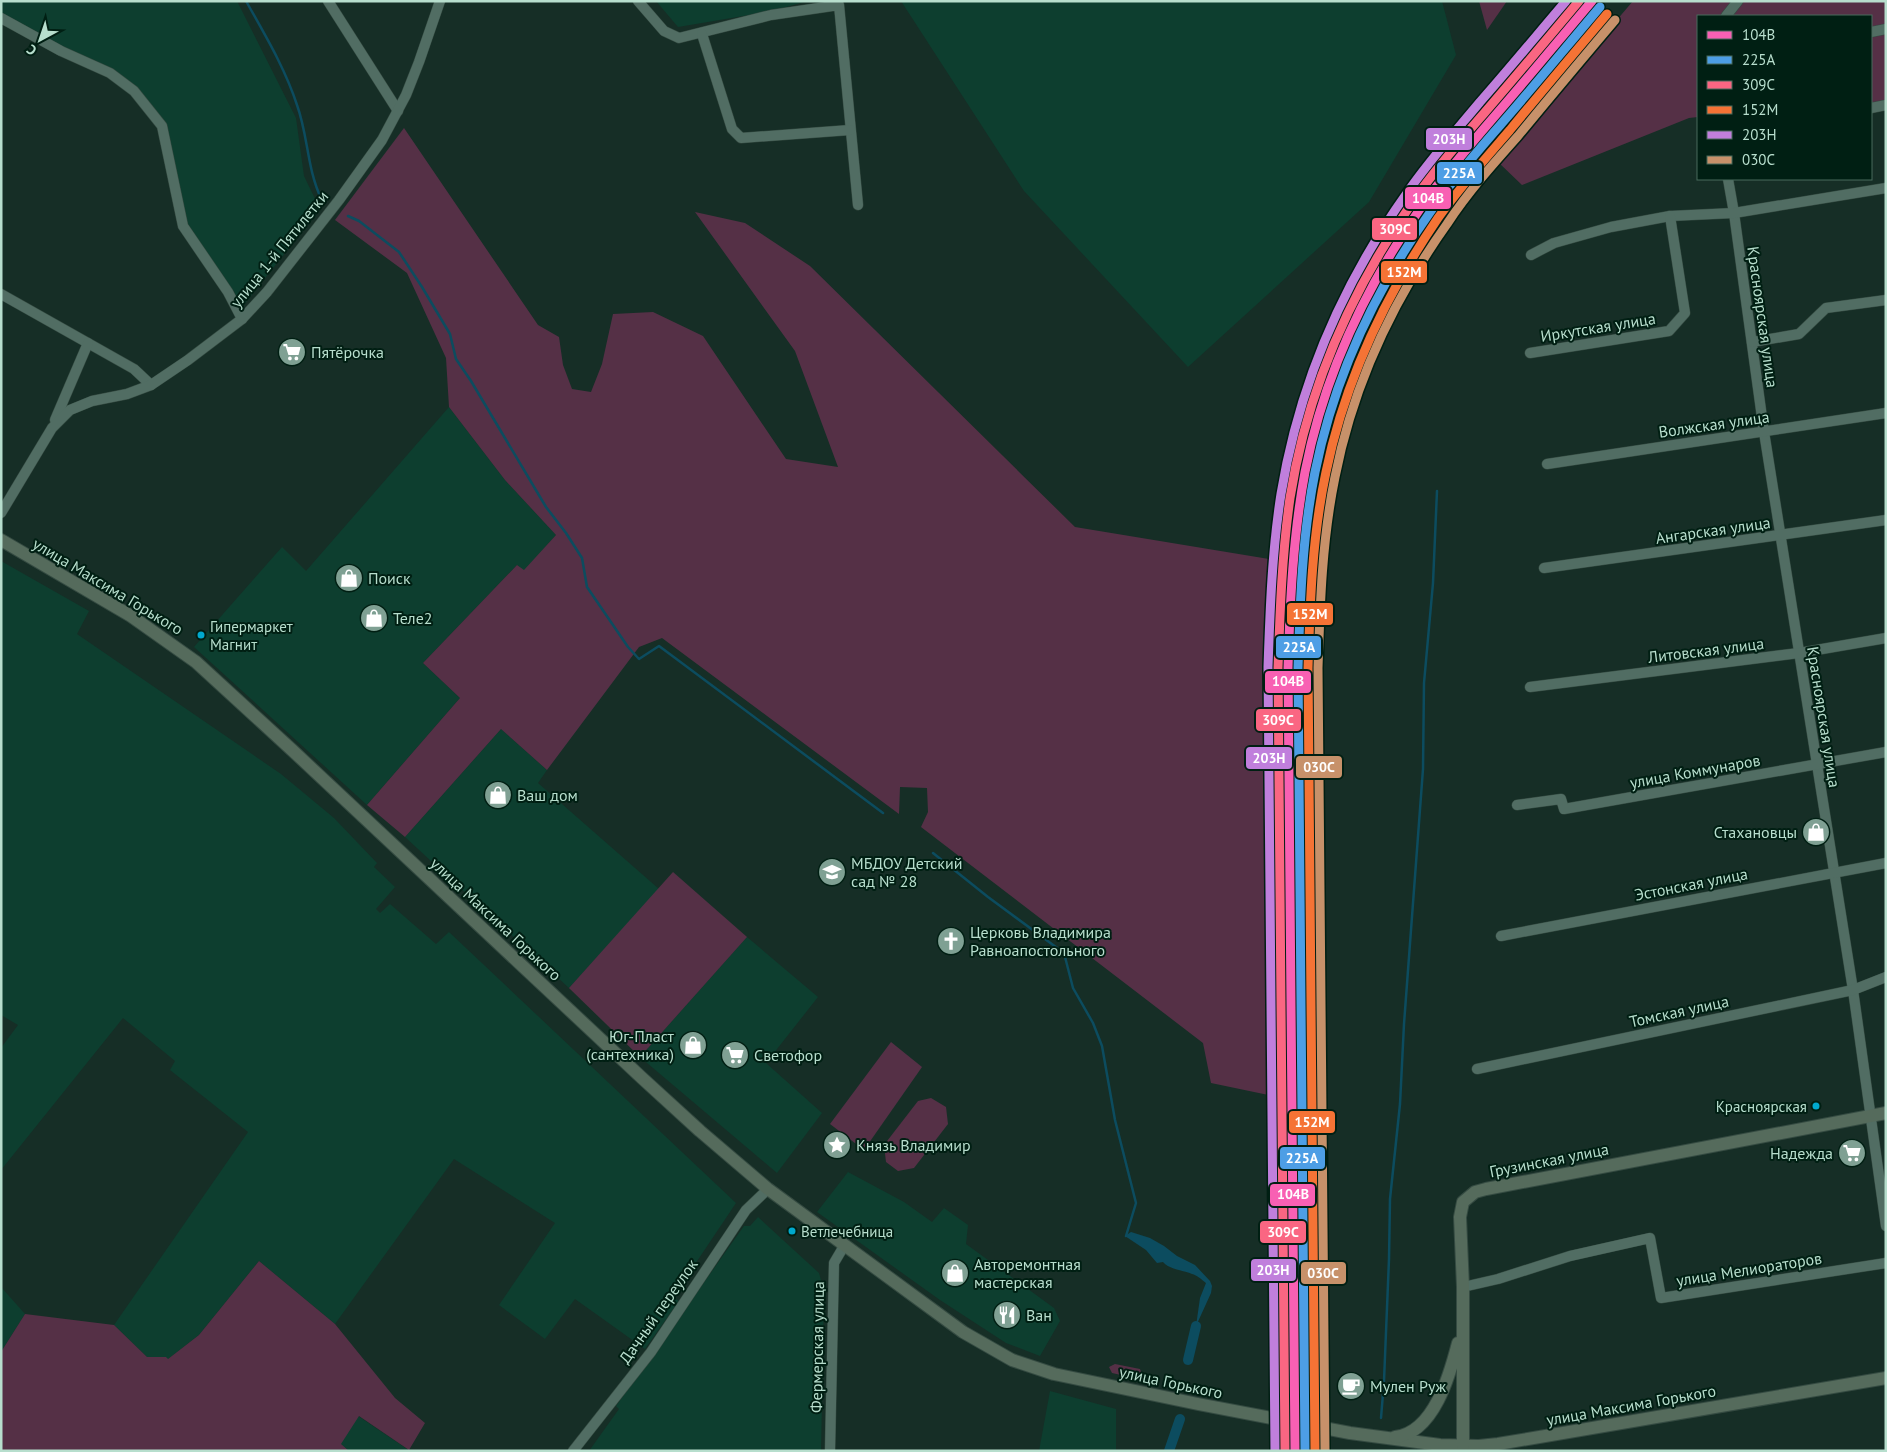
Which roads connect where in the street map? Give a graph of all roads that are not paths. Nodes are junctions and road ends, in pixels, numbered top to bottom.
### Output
1 (328, 1) edge
2 (440, 1) edge
3 (638, 1) edge
4 (1738, 1) edge
5 (1727, 15) edge
6 (1, 18) edge
7 (1886, 29) edge
8 (1872, 32) edge
9 (702, 34) junction
10 (1886, 105) edge
11 (1872, 108) edge
12 (398, 110) junction
13 (850, 130) junction
14 (1728, 180) edge
15 (1886, 188) edge
16 (858, 205) dead end
17 (1734, 213) junction
18 (1670, 216) junction
19 (1531, 255) dead end
20 (1, 294) edge
21 (1886, 300) edge
22 (242, 319) junction
23 (1752, 342) junction
24 (88, 343) junction
25 (1530, 353) dead end
26 (151, 385) junction
27 (1886, 413) edge
28 (52, 428) junction
29 (1764, 432) junction
30 (1547, 464) dead end
31 (1, 513) edge
32 (1886, 520) edge
33 (1780, 536) junction
34 (1, 540) edge
35 (1544, 568) dead end
36 (1886, 638) edge
37 (1799, 653) junction
38 (1530, 687) dead end
39 (1886, 752) edge
40 (1817, 766) junction
41 (1517, 805) dead end
42 (1886, 863) edge
43 (1834, 872) junction
44 (1501, 936) dead end
45 (1886, 977) edge
46 (1853, 990) junction
47 (1477, 1069) dead end
48 (1886, 1113) edge
49 (1870, 1116) junction
50 (768, 1189) junction
51 (1886, 1226) edge
52 (844, 1246) junction
53 (1886, 1263) edge
54 (1463, 1288) junction
55 (1463, 1318) junction
56 (963, 1332) joint
57 (1886, 1378) edge
58 (1381, 1438) junction
59 (1463, 1446) junction
60 (1499, 1447) edge
61 (573, 1451) edge
62 (830, 1451) edge

1 - 12 street
2 - 12 street, улица 1-й Пятилетки
3 - 9 street
4 - 5 street
6 - 22 street
7 - 8 street
9 - 13 street
9 - 13 street
10 - 11 street
12 - 22 street, улица 1-й Пятилетки
13 - 16 street
14 - 17 street, Красноярская улица
15 - 17 street
17 - 18 street
17 - 23 street, Красноярская улица
18 - 19 street
18 - 25 street, Иркутская улица
20 - 24 street
21 - 23 street
22 - 26 street, улица 1-й Пятилетки
23 - 29 street, Красноярская улица
24 - 26 street
24 - 28 street, улица 1-й Пятилетки
26 - 28 street, улица 1-й Пятилетки
27 - 29 street, Волжская улица
28 - 31 street, улица 1-й Пятилетки
29 - 30 street, Волжская улица
29 - 33 street, Красноярская улица
32 - 33 street, Ангарская улица
33 - 35 street, Ангарская улица
33 - 37 street, Красноярская улица
34 - 50 main road, улица Максима Горького
36 - 37 street, Литовская улица
37 - 38 street, Литовская улица
37 - 40 street, Красноярская улица
39 - 40 street, улица Коммунаров
40 - 41 street, улица Коммунаров
40 - 43 street, Красноярская улица
42 - 43 street, Эстонская улица
43 - 44 street, Эстонская улица
43 - 46 street, Красноярская улица
45 - 46 street, Томская улица
46 - 47 street, Томская улица
46 - 49 street, Красноярская улица
48 - 49 main road, Грузинская улица
49 - 51 street, Красноярская улица
49 - 54 main road, Грузинская улица
50 - 52 main road, улица Максима Горького
50 - 61 street, Дачный переулок
52 - 56 main road, улица Максима Горького
52 - 62 street, Фермерская улица
53 - 54 street, улица Мелиораторов
54 - 55 main road, Грузинская улица
55 - 58 main road
55 - 59 main road, Грузинская улица
56 - 58 main road, улица Горького
57 - 60 main road, улица Максима Горького
58 - 59 main road, улица Максима Горького
59 - 60 main road, улица Максима Горького

